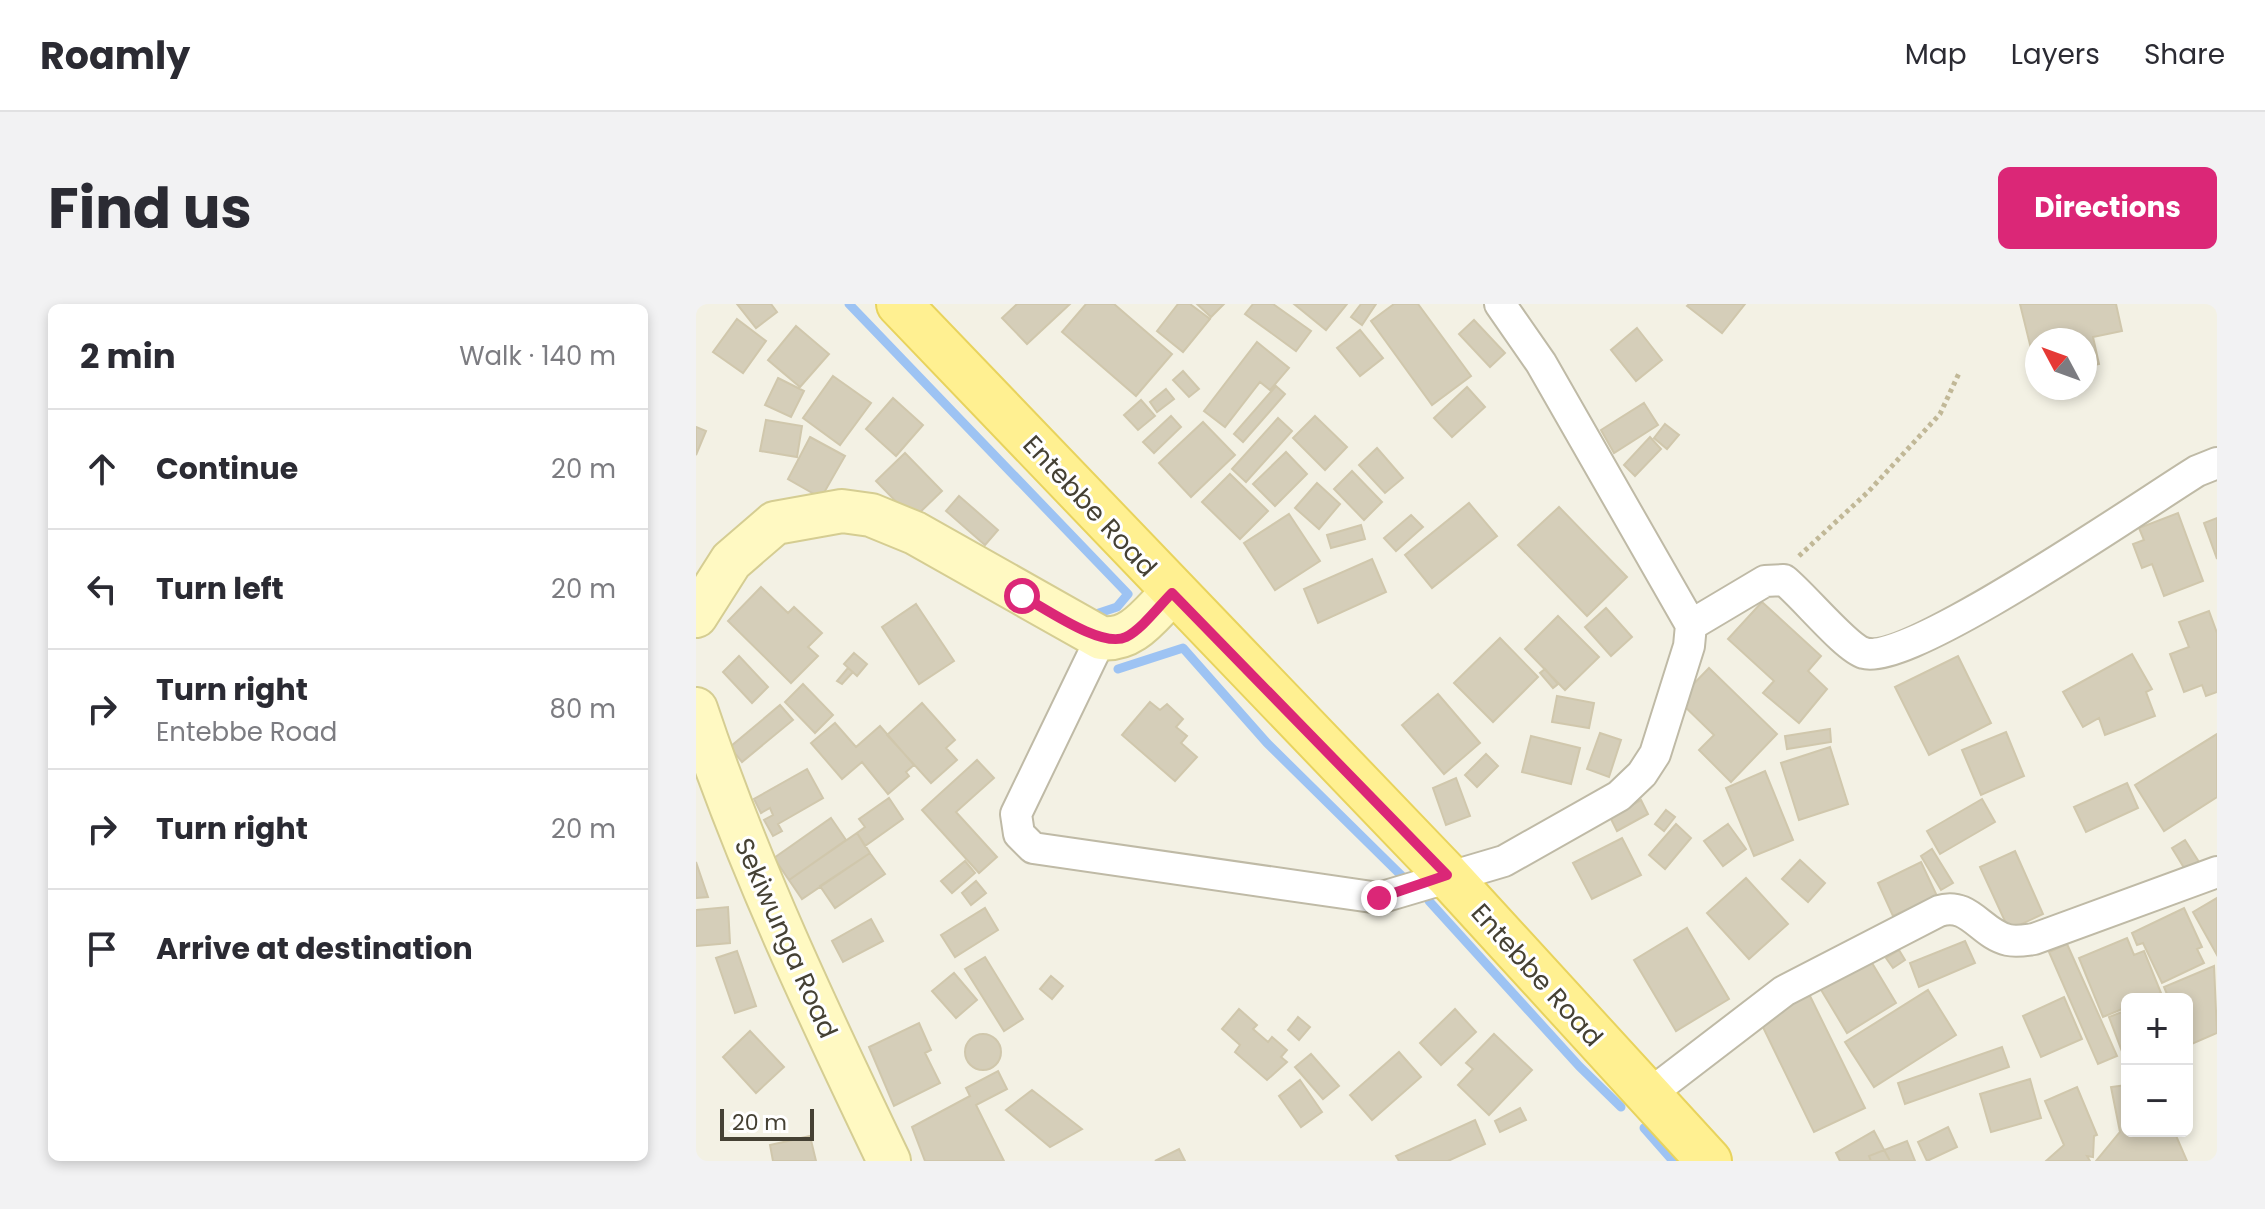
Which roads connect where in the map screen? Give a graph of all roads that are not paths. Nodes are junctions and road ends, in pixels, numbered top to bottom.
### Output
1 (899, 304) edge
2 (1500, 304) edge
3 (2217, 463) edge
4 (1172, 593) junction
5 (696, 616) edge
6 (1691, 625) junction
7 (1101, 638) junction
8 (696, 709) edge
9 (2217, 872) edge
10 (1447, 875) junction
11 (1647, 1096) junction
12 (889, 1161) edge
13 (1709, 1161) edge

1 - 4 main road, Entebbe Road
2 - 6 street
3 - 6 street
4 - 7 main road
4 - 10 main road, Entebbe Road
5 - 7 main road
6 - 10 street
7 - 10 street
8 - 12 main road, Sekiwunga Road
9 - 11 street
10 - 11 main road, Entebbe Road
11 - 13 main road, Entebbe Road

